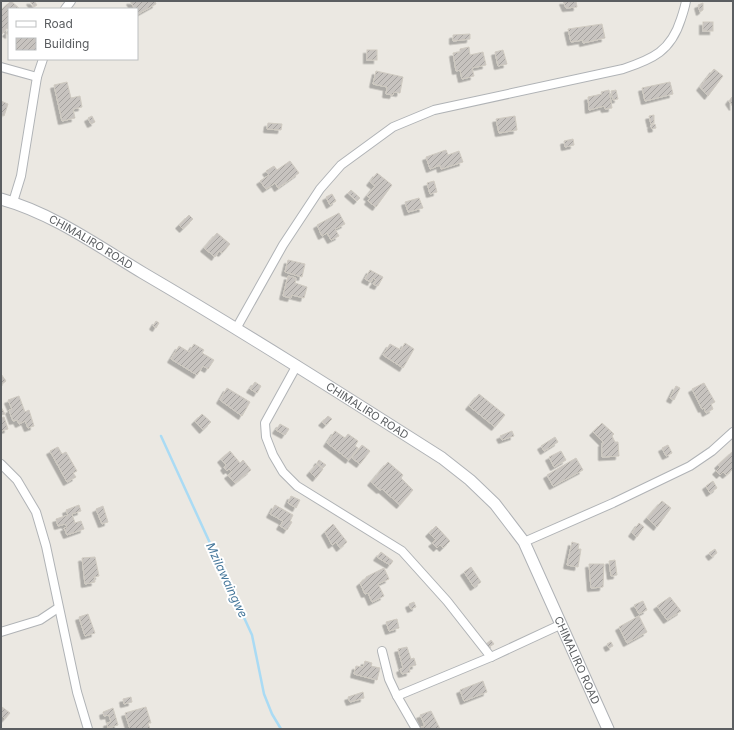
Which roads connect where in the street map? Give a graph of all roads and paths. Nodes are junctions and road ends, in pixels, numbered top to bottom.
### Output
1 (686, 1) edge
2 (43, 60) edge
3 (1, 67) edge
4 (37, 76) junction
5 (1, 199) edge
6 (13, 202) junction
7 (237, 328) junction
8 (297, 365) junction
9 (733, 432) edge
10 (1, 464) edge
11 (524, 542) junction
12 (58, 608) junction
13 (562, 624) junction
14 (1, 632) edge
15 (382, 651) dead end
16 (491, 657) junction
17 (397, 696) junction
18 (88, 729) edge
19 (416, 729) edge
20 (608, 729) edge

1 - 7 street
2 - 4 street
3 - 4 street
4 - 6 street
5 - 6 street, CHIMALIRO ROAD
6 - 7 street, CHIMALIRO ROAD
7 - 8 street, CHIMALIRO ROAD
8 - 11 street, CHIMALIRO ROAD
8 - 16 street
9 - 11 street
10 - 12 street
11 - 13 street, CHIMALIRO ROAD
12 - 14 street
12 - 18 street
13 - 16 street
13 - 20 street, CHIMALIRO ROAD
15 - 17 street
16 - 17 street
17 - 19 street

